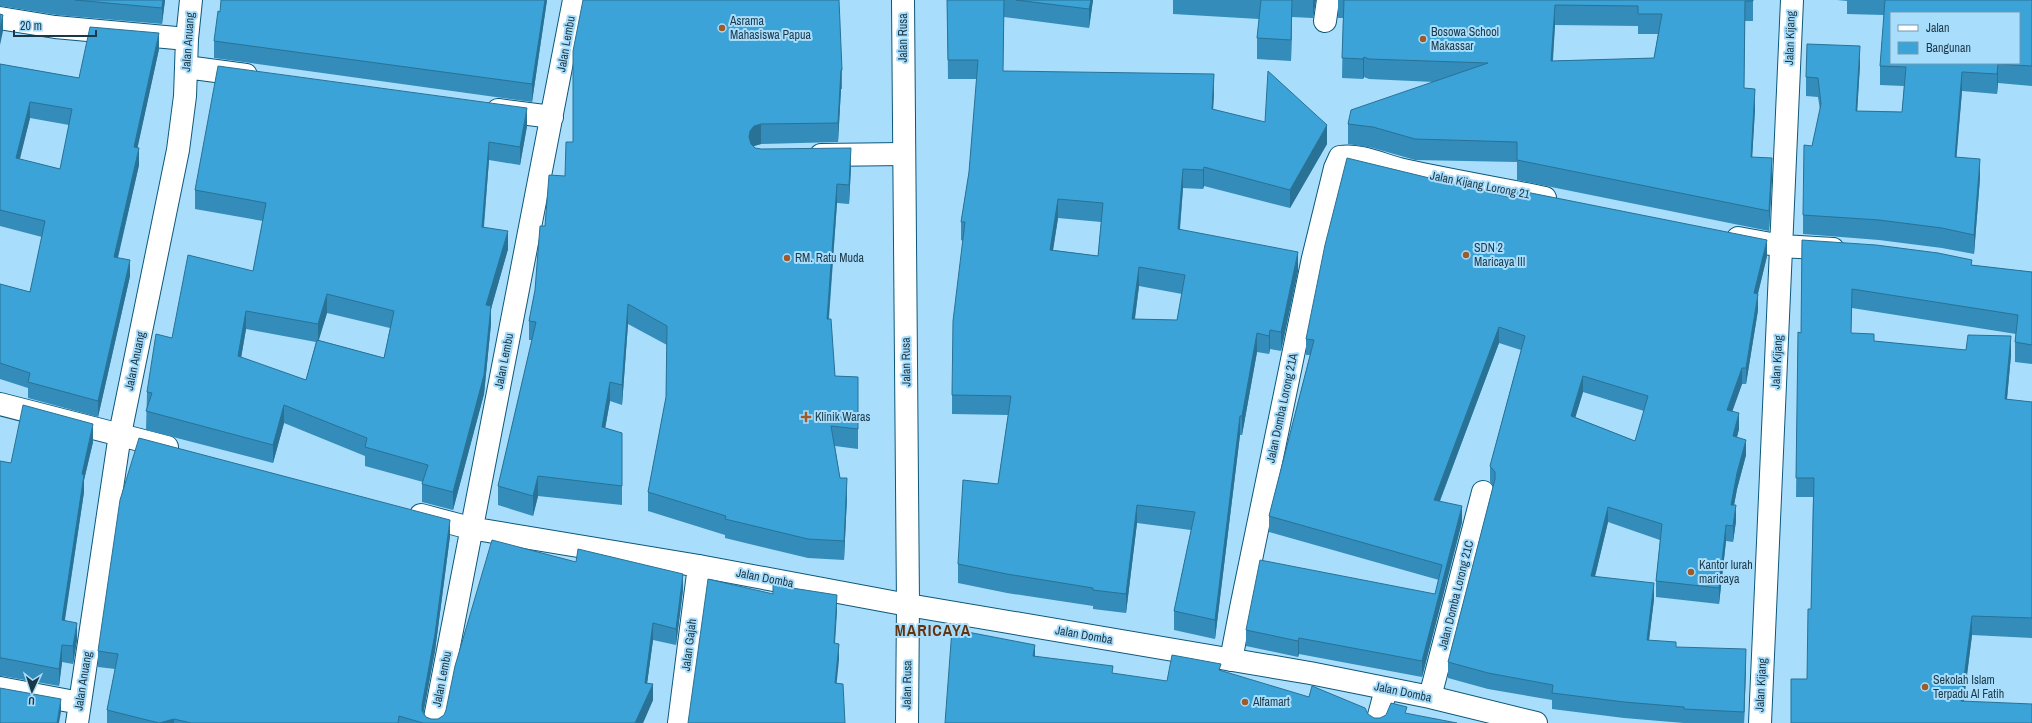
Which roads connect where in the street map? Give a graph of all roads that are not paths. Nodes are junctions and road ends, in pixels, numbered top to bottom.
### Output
1 (191, 0) edge
2 (574, 0) edge
3 (903, 0) edge
4 (1328, 0) edge
5 (1792, 0) edge
6 (0, 18) edge
7 (1325, 21) dead end
8 (187, 39) junction
9 (186, 67) junction
10 (264, 78) edge
11 (482, 108) edge
12 (552, 118) junction
13 (904, 154) junction
14 (801, 155) edge
15 (1340, 157) joint
16 (1563, 202) edge
17 (1716, 234) edge
18 (1772, 244) junction
19 (1853, 250) edge
20 (0, 404) edge
21 (120, 434) junction
22 (189, 452) edge
23 (1483, 492) dead end
24 (402, 510) edge
25 (470, 528) junction
26 (699, 566) junction
27 (908, 605) junction
28 (1232, 660) junction
29 (0, 688) edge
30 (1386, 689) junction
31 (1430, 697) junction
32 (78, 713) edge
33 (434, 723) edge
34 (679, 723) edge
35 (907, 723) edge
36 (1377, 723) edge
37 (1536, 723) edge
38 (1760, 723) edge

1 - 8 street, Jalan Anuang
2 - 12 street, Jalan Lembu
3 - 13 street, Jalan Rusa
4 - 7 street
5 - 18 street, Jalan Kijang
6 - 8 street
8 - 9 street, Jalan Anuang
9 - 10 street
9 - 21 street, Jalan Anuang
11 - 12 street
12 - 25 street, Jalan Lembu
13 - 14 street
13 - 27 street, Jalan Rusa
15 - 16 street, Jalan Kijang Lorong 21
15 - 28 street, Jalan Domba Lorong 21A
17 - 18 street
18 - 19 street
18 - 38 street, Jalan Kijang
20 - 21 street
21 - 22 street
21 - 32 street, Jalan Anuang
23 - 31 street, Jalan Domba Lorong 21C
24 - 25 street, Jalan Domba
25 - 26 street, Jalan Domba
25 - 33 street, Jalan Lembu
26 - 27 street, Jalan Domba
26 - 34 street, Jalan Gajah
27 - 28 street, Jalan Domba
27 - 35 street, Jalan Rusa
28 - 30 street, Jalan Domba
29 - 32 street
30 - 31 street, Jalan Domba
30 - 36 street
31 - 37 street, Jalan Domba

